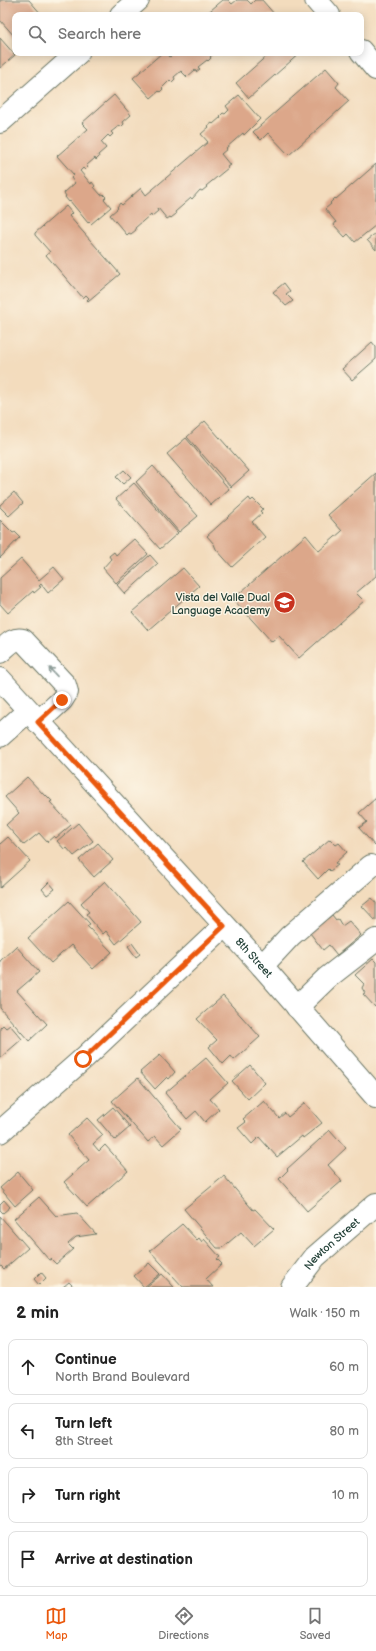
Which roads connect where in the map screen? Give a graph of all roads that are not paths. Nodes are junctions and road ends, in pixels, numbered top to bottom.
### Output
1 (138, 0) edge
2 (316, 0) edge
3 (124, 12) edge
4 (326, 12) edge
5 (364, 55) edge
6 (75, 56) edge
7 (376, 69) edge
8 (0, 122) edge
9 (0, 652) edge
10 (0, 679) edge
11 (33, 717) junction
12 (0, 736) edge
13 (371, 866) dead end
14 (224, 926) junction
15 (376, 940) edge
16 (262, 966) junction
17 (297, 1007) junction
18 (376, 1097) edge
19 (0, 1132) edge
20 (376, 1204) edge
21 (292, 1287) edge

1 - 3 street
2 - 4 street
5 - 7 street
6 - 8 street
11 -> 9 street
10 - 11 street, 8th Street
11 - 12 street
11 - 14 street, 8th Street
13 - 16 street
14 - 16 street, 8th Street
14 - 19 street
15 - 17 street
16 - 17 street, 8th Street
17 - 18 street, 8th Street
20 - 21 street, Newton Street

